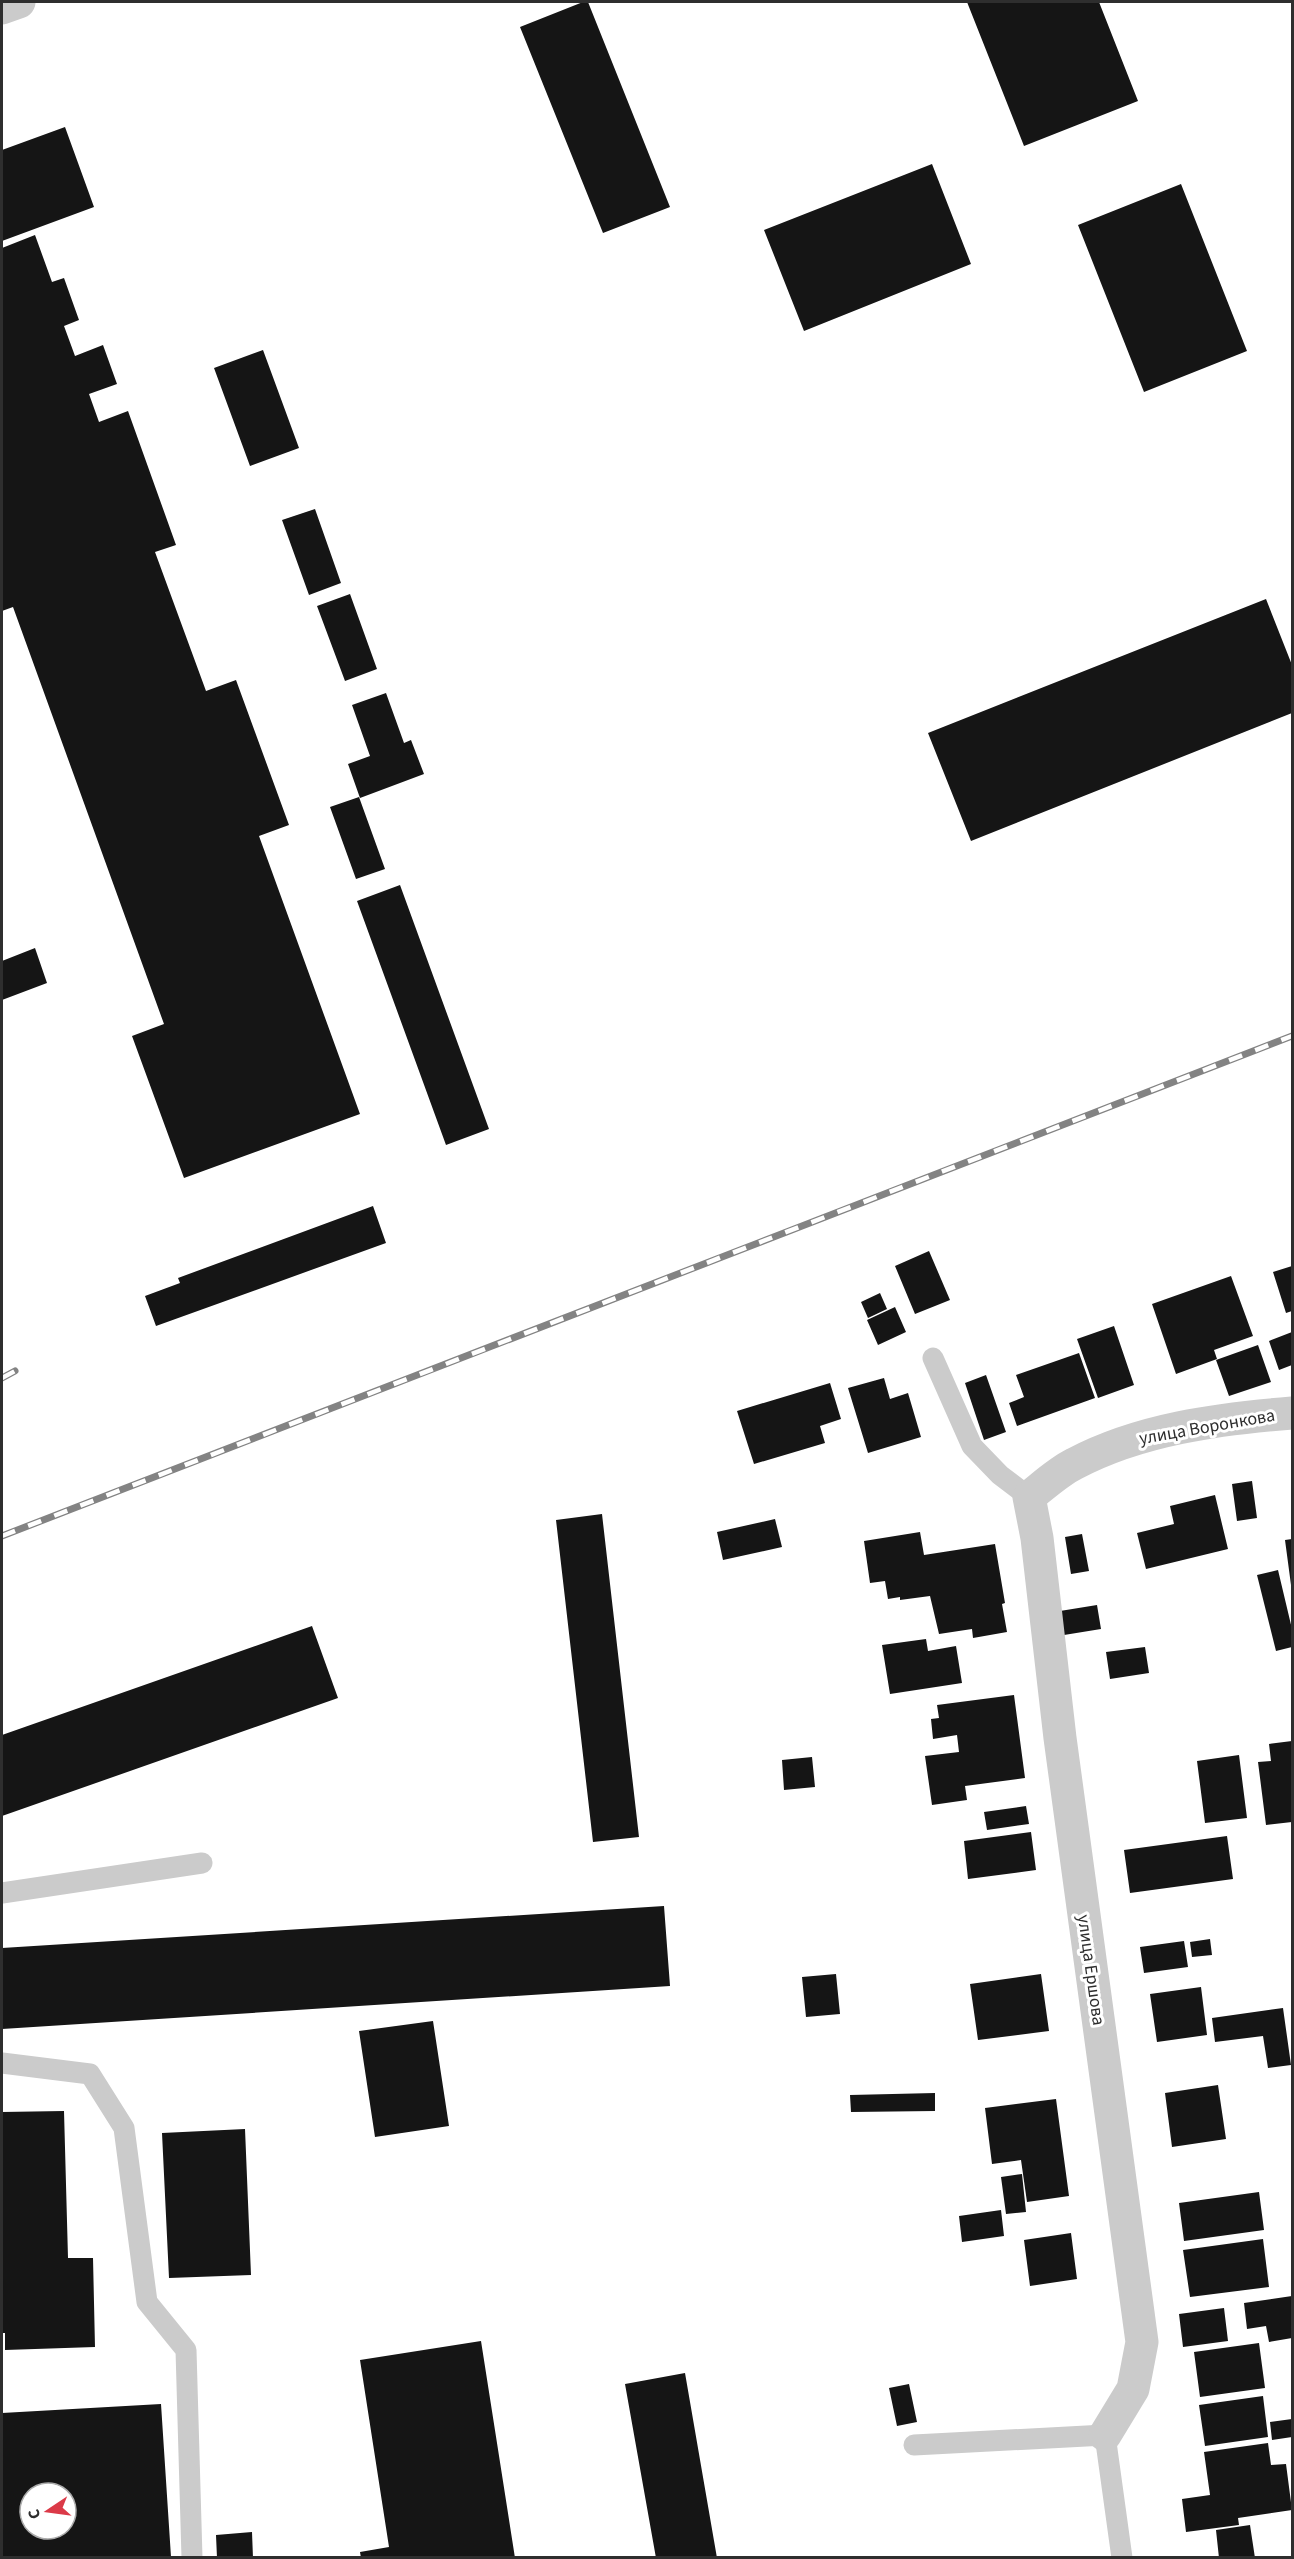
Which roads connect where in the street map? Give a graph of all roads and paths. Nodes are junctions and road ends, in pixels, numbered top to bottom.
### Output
1 (19, 2) edge
2 (2, 8) edge
3 (933, 1358) dead end
4 (1293, 1413) edge
5 (1029, 1497) junction
6 (202, 1863) dead end
7 (2, 1893) edge
8 (2, 2063) edge
9 (1106, 2435) junction
10 (914, 2445) dead end
11 (192, 2558) edge
12 (1122, 2558) edge

1 - 2 street
3 - 5 lane
4 - 5 street, улица Воронкова
5 - 9 street, улица Ершова
6 - 7 lane
8 - 11 lane
9 - 10 lane
9 - 12 lane

